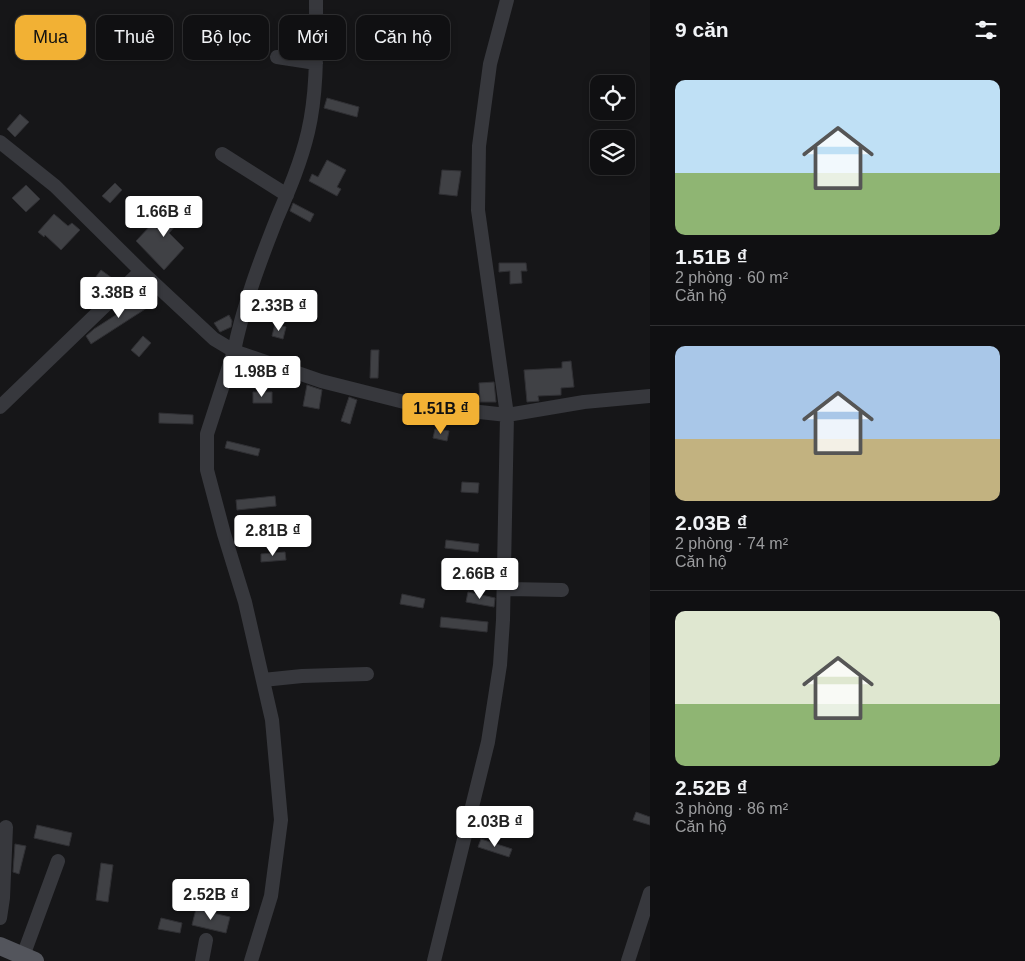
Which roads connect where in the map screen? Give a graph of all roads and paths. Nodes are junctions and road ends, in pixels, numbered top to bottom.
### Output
1 (316, 0) edge
2 (507, 0) edge
3 (277, 57) dead end
4 (316, 63) junction
5 (0, 142) edge
6 (222, 154) dead end
7 (287, 195) junction
8 (141, 271) junction
9 (234, 351) junction
10 (650, 396) edge
11 (0, 407) edge
12 (507, 415) junction
13 (504, 589) junction
14 (562, 590) dead end
15 (367, 674) dead end
16 (263, 680) junction
17 (6, 827) dead end
18 (58, 861) dead end
19 (650, 893) edge
20 (0, 918) edge
21 (206, 940) dead end
22 (0, 946) edge
23 (29, 958) edge
24 (202, 961) edge
25 (250, 961) edge
26 (434, 961) edge
27 (628, 961) edge

1 - 4 street
2 - 12 street
3 - 4 street
4 - 7 street
5 - 8 street
6 - 7 street
7 - 9 street
8 - 9 street
8 - 11 street
9 - 12 street
9 - 16 street
10 - 12 street
12 - 13 street
13 - 14 street
13 - 26 street
15 - 16 street
16 - 25 street
17 - 20 street
18 - 23 street
19 - 27 street
21 - 24 street
22 - 23 main road

